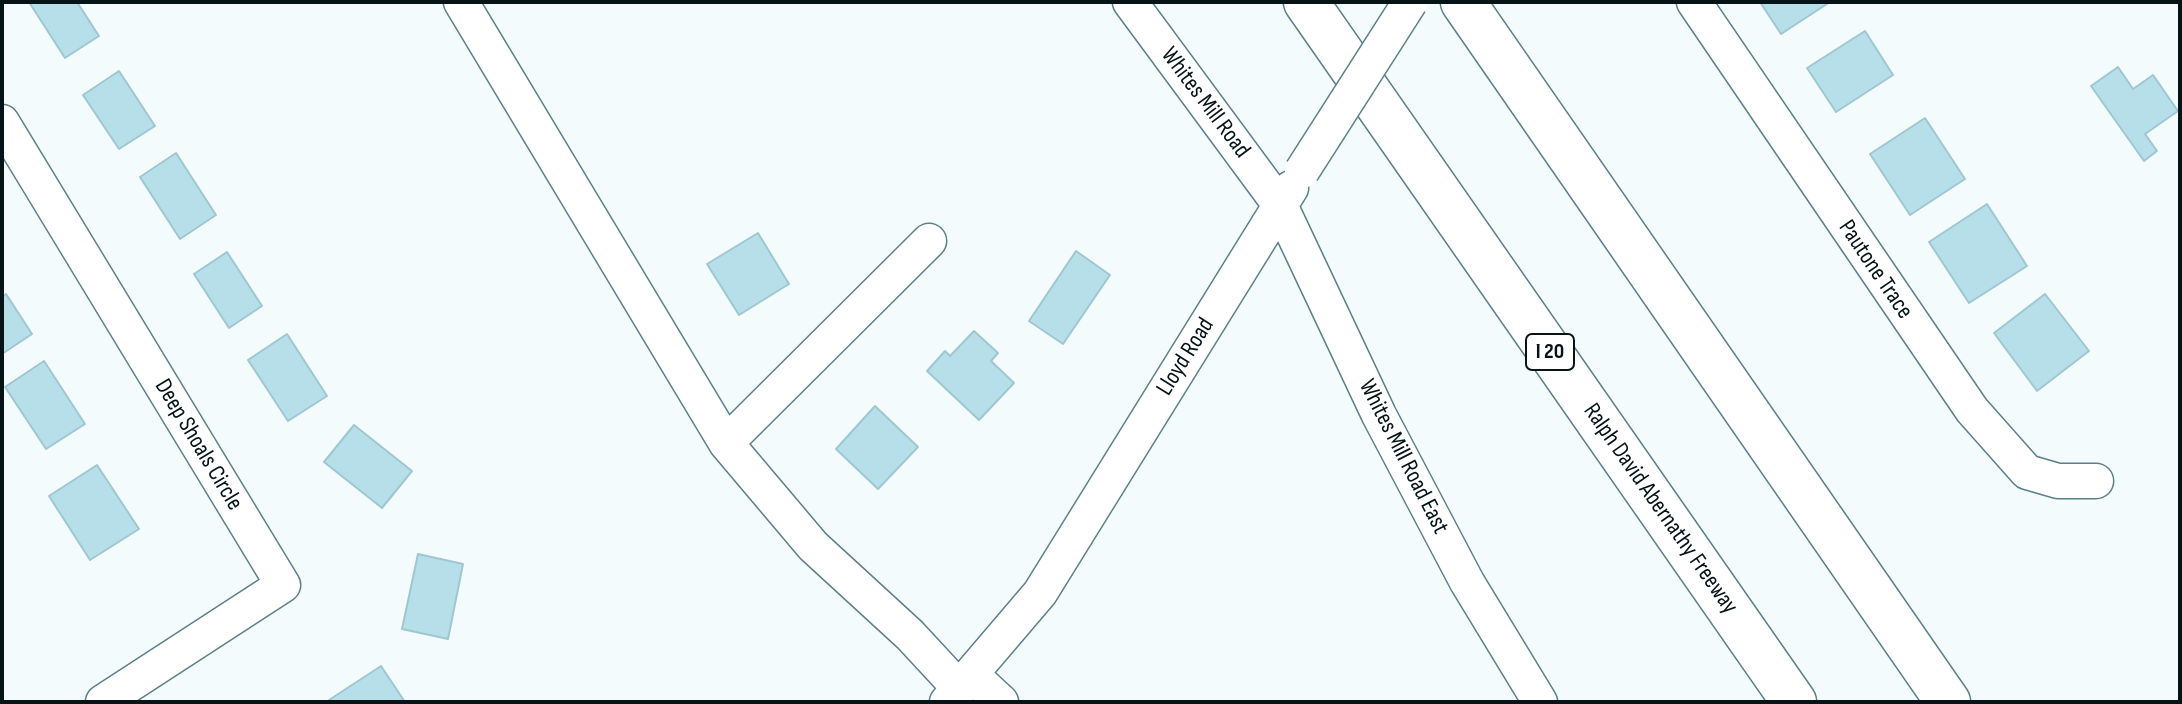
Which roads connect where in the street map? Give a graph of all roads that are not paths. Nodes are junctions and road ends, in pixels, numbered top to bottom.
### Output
1 (461, 2) edge
2 (1130, 2) edge
3 (1306, 2) edge
4 (1410, 2) edge
5 (1463, 2) edge
6 (1694, 2) edge
7 (2, 122) edge
8 (1280, 205) junction
9 (929, 241) dead end
10 (726, 443) junction
11 (2096, 481) dead end
12 (960, 688) edge
13 (103, 702) edge
14 (1001, 702) edge
15 (1540, 702) edge
16 (1794, 702) edge
17 (1948, 702) edge

1 - 10 street
2 - 8 street, Whites Mill Road
3 - 16 highway, Ralph David Abernathy Freeway / I 20
4 - 8 street, Lloyd Road, bridge
5 - 17 highway
6 - 11 street, Pautone Trace
7 - 13 street, Deep Shoals Circle
8 - 12 street, Lloyd Road
8 - 15 street, Whites Mill Road East
9 - 10 street
10 - 12 street
12 - 14 street

